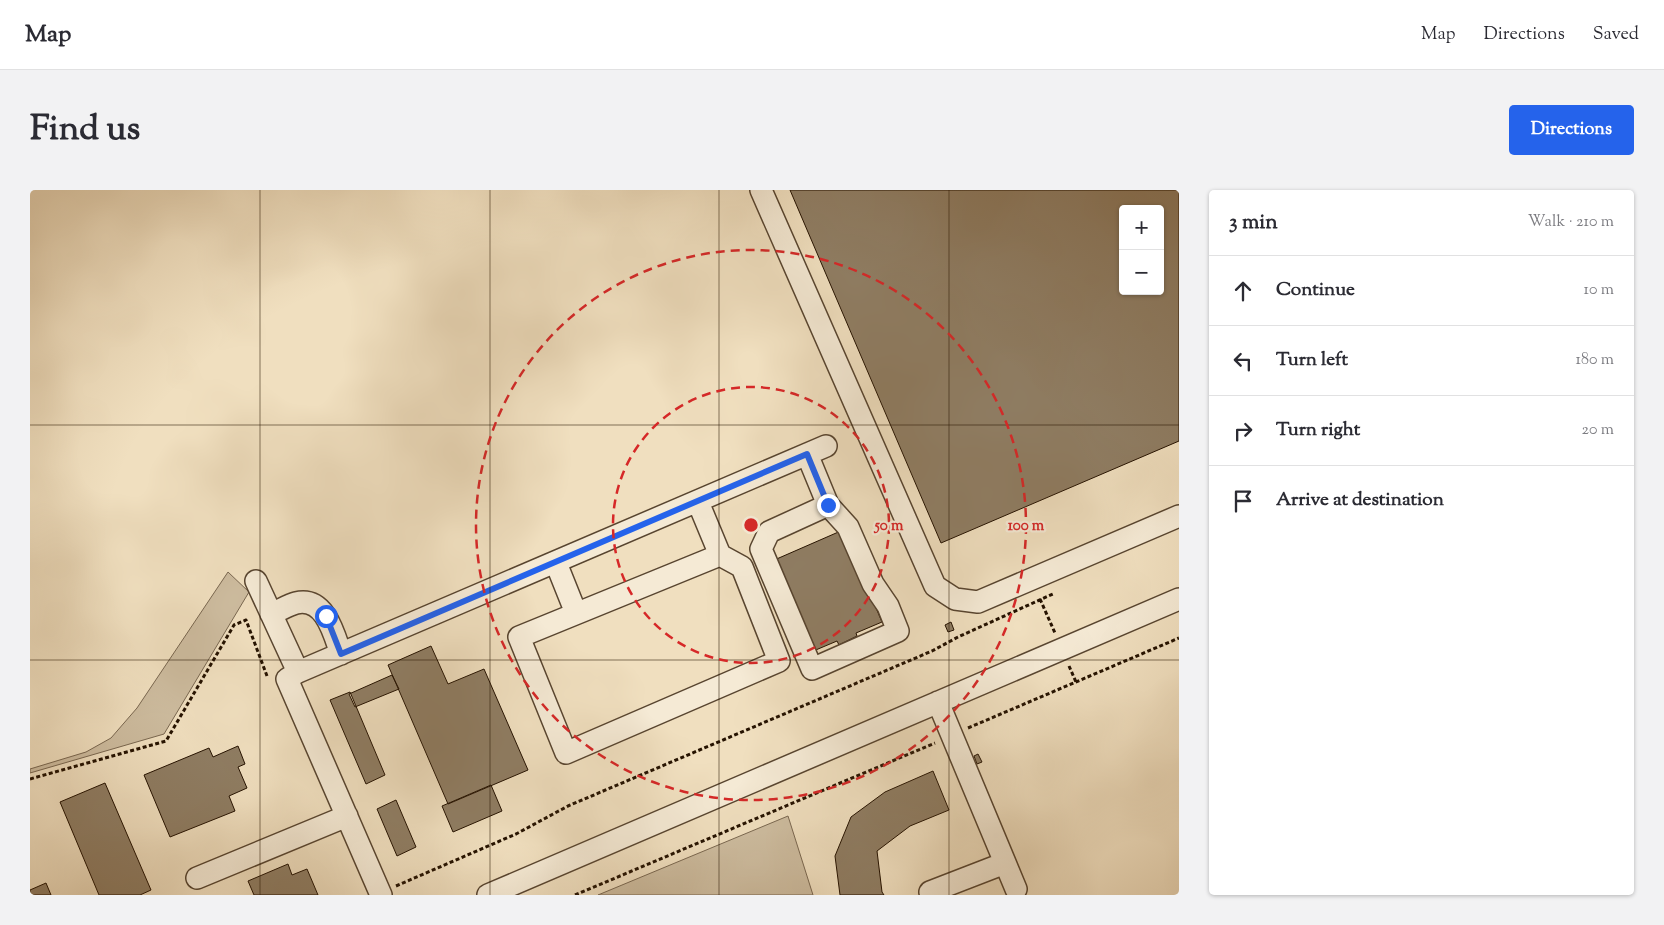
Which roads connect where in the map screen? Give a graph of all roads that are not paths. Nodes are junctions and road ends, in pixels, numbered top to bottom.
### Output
1 (761, 190) edge
2 (698, 502) junction
3 (828, 505) junction
4 (1179, 516) edge
5 (720, 555) junction
6 (556, 563) junction
7 (256, 580) dead end
8 (1179, 599) edge
9 (576, 613) junction
10 (271, 614) junction
11 (341, 654) junction
12 (298, 672) junction
13 (938, 702) junction
14 (347, 816) junction
15 (1005, 863) junction
16 (197, 878) dead end
17 (1016, 889) dead end
18 (930, 892) dead end
19 (381, 895) edge
20 (488, 895) edge

1 - 4 street
2 - 3 street
2 - 5 street
2 - 6 street
3 - 3 street
5 - 9 street
5 - 9 street
6 - 9 street
6 - 11 street
7 - 10 street
8 - 13 street
10 - 11 street
10 - 12 street
11 - 12 street
12 - 14 street
13 - 15 street
13 - 20 street
14 - 16 street
14 - 19 street
15 - 17 street
15 - 18 street

